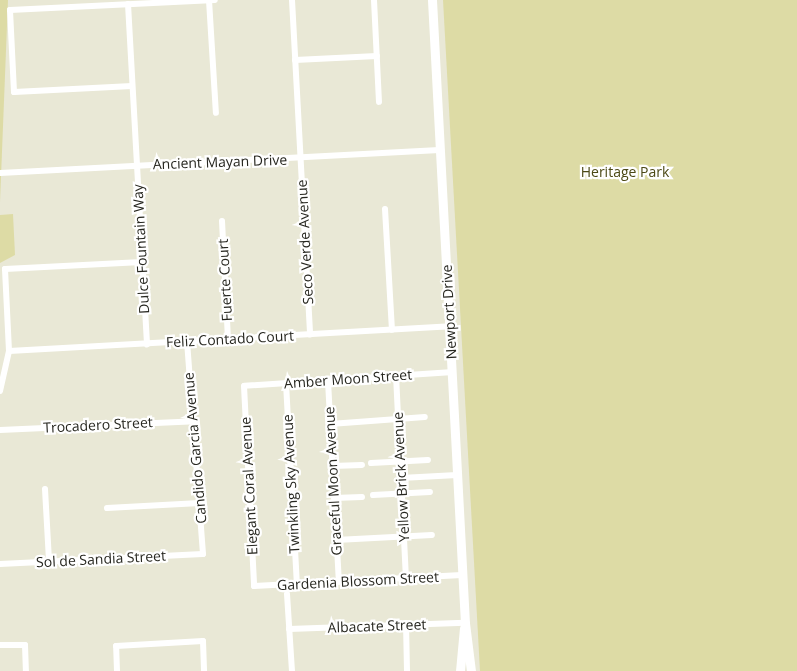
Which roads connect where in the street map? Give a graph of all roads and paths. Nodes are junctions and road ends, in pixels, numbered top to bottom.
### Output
1 (210, 0) edge
2 (214, 0) edge
3 (292, 0) edge
4 (374, 0) edge
5 (432, 0) edge
6 (128, 4) junction
7 (377, 56) junction
8 (295, 60) junction
9 (132, 86) junction
10 (379, 102) dead end
11 (216, 113) dead end
12 (439, 150) junction
13 (300, 160) junction
14 (137, 165) junction
15 (0, 173) edge
16 (385, 210) dead end
17 (222, 221) dead end
18 (142, 262) junction
19 (450, 326) junction
20 (392, 330) junction
21 (310, 335) junction
22 (228, 340) junction
23 (187, 342) junction
24 (147, 344) junction
25 (10, 351) junction
26 (453, 372) junction
27 (396, 375) junction
28 (328, 381) junction
29 (286, 383) junction
30 (244, 386) joint
31 (0, 391) edge
32 (424, 417) dead end
33 (195, 421) junction
34 (398, 421) junction
35 (330, 424) junction
36 (0, 430) edge
37 (428, 460) dead end
38 (400, 461) junction
39 (371, 463) dead end
40 (362, 465) dead end
41 (332, 466) junction
42 (457, 475) junction
43 (401, 478) junction
44 (45, 489) dead end
45 (430, 492) dead end
46 (402, 494) junction
47 (373, 495) dead end
48 (362, 497) dead end
49 (334, 498) junction
50 (200, 503) junction
51 (107, 508) dead end
52 (432, 535) dead end
53 (404, 536) junction
54 (336, 540) junction
55 (203, 554) joint
56 (49, 561) junction
57 (0, 564) edge
58 (462, 575) junction
59 (406, 579) junction
60 (339, 582) junction
61 (297, 584) junction
62 (254, 586) joint
63 (287, 594) dead end
64 (406, 623) junction
65 (465, 623) junction
66 (289, 629) junction
67 (0, 645) edge
68 (26, 671) edge
69 (117, 671) edge
70 (204, 671) edge
71 (292, 671) edge
72 (407, 671) edge
73 (460, 671) edge
74 (471, 671) edge

1 - 2 street
1 - 6 street
1 - 11 street
3 - 8 street, Seco Verde Avenue
4 - 7 street
5 - 12 street, Newport Drive
6 - 9 street, Dulce Fountain Way
6 - 9 street
7 - 8 street
7 - 10 street
8 - 13 street, Seco Verde Avenue
9 - 14 street, Dulce Fountain Way
12 - 13 street, Ancient Mayan Drive
12 - 19 street, Newport Drive
13 - 14 street, Ancient Mayan Drive
13 - 21 street, Seco Verde Avenue
14 - 15 street, Ancient Mayan Drive
14 - 18 street, Dulce Fountain Way
16 - 20 street
17 - 22 street, Fuerte Court
18 - 24 street, Dulce Fountain Way
18 - 25 street
19 - 20 street, Feliz Contado Court
19 - 26 street, Newport Drive
20 - 21 street, Feliz Contado Court
21 - 22 street, Feliz Contado Court
22 - 23 street, Feliz Contado Court
23 - 24 street, Feliz Contado Court
23 - 33 street, Candido Garcia Avenue
24 - 25 street, Feliz Contado Court
25 - 31 street
26 - 27 street, Amber Moon Street
26 - 42 street, Newport Drive
27 - 28 street, Amber Moon Street
27 - 34 street, Yellow Brick Avenue
28 - 29 street, Amber Moon Street
28 - 35 street, Graceful Moon Avenue
29 - 30 street, Amber Moon Street
29 - 61 street, Twinkling Sky Avenue
30 - 62 street, Elegant Coral Avenue
32 - 34 street
33 - 36 street, Trocadero Street
33 - 50 street, Candido Garcia Avenue
34 - 35 street
34 - 38 street, Yellow Brick Avenue
35 - 41 street, Graceful Moon Avenue
37 - 38 street
38 - 39 street
38 - 43 street, Yellow Brick Avenue
40 - 41 street
41 - 49 street, Graceful Moon Avenue
42 - 43 street
42 - 58 street, Newport Drive
43 - 46 street, Yellow Brick Avenue
44 - 56 street
45 - 46 street
46 - 47 street
46 - 53 street, Yellow Brick Avenue
48 - 49 street
49 - 54 street, Graceful Moon Avenue
50 - 51 street
50 - 55 street, Candido Garcia Avenue
52 - 53 street
53 - 54 street
53 - 59 street, Yellow Brick Avenue
54 - 60 street, Graceful Moon Avenue
55 - 56 street, Sol de Sandia Street
56 - 57 street, Sol de Sandia Street
58 - 59 street, Gardenia Blossom Street
58 - 65 street, Newport Drive
59 - 60 street, Gardenia Blossom Street
60 - 61 street, Gardenia Blossom Street
61 - 62 street, Gardenia Blossom Street
63 - 66 street
64 - 65 street, Albacate Street
64 - 66 street, Albacate Street
64 - 72 street
65 - 73 street, Newport Drive
65 - 74 street, Newport Drive
66 - 71 street
67 - 68 street
69 - 70 street

